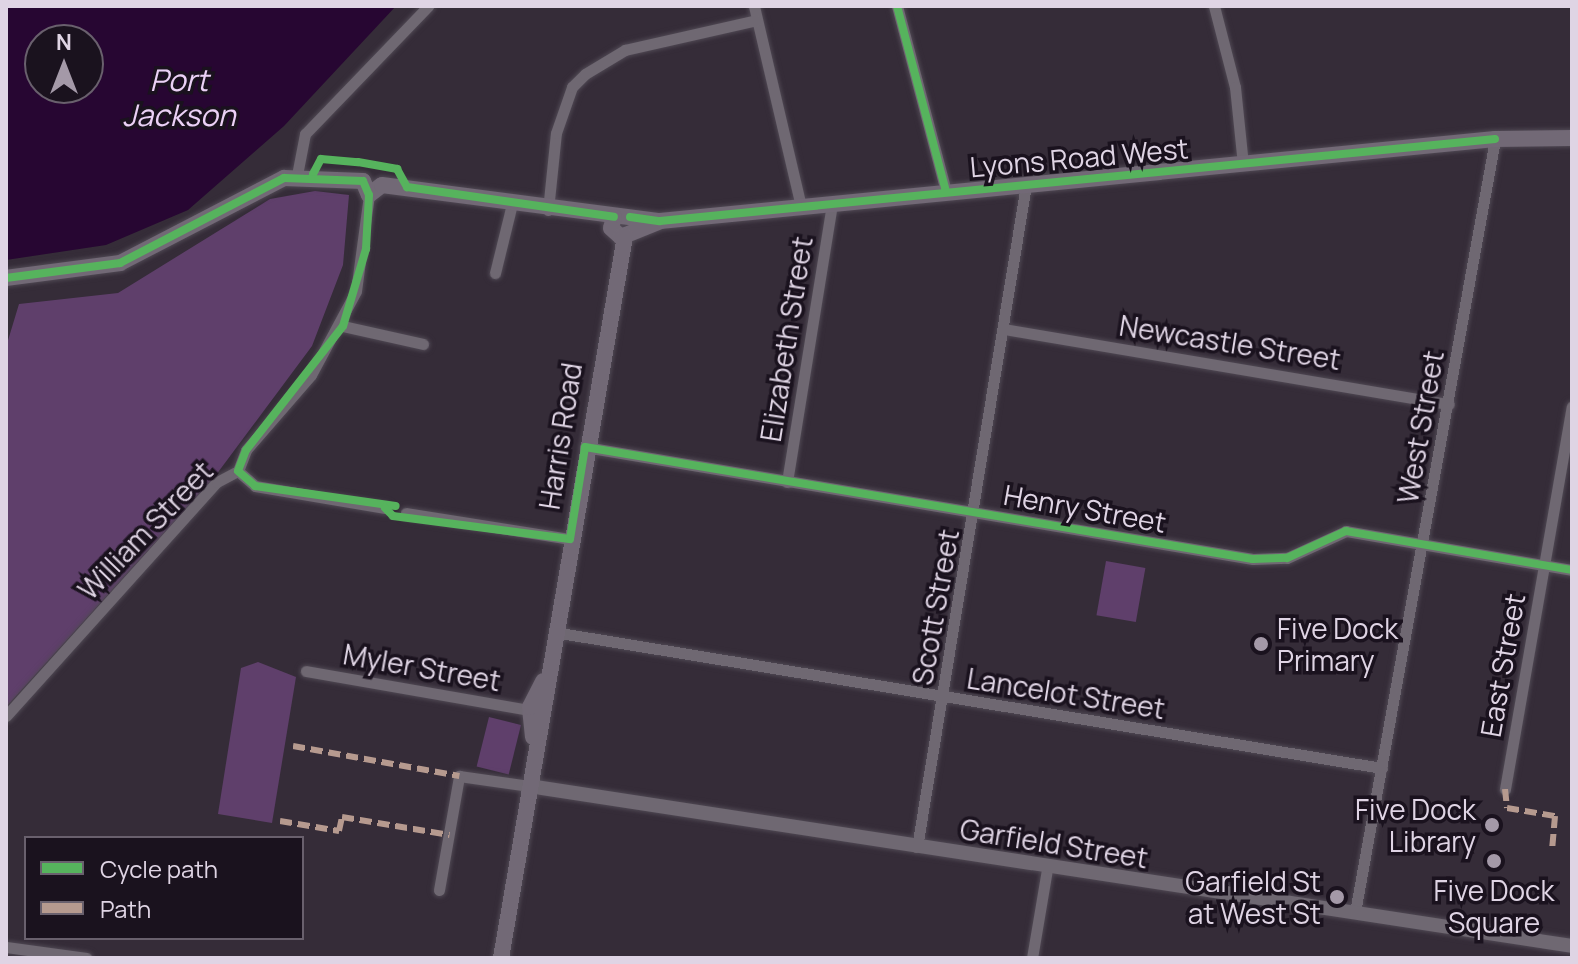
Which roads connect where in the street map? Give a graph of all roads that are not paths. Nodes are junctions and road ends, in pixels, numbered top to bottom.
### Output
1 (428, 6) edge
2 (754, 6) edge
3 (897, 6) edge
4 (1214, 6) edge
5 (757, 20) junction
6 (1572, 138) edge
7 (1495, 139) junction
8 (1243, 164) junction
9 (297, 175) junction
10 (1026, 185) junction
11 (371, 187) junction
12 (946, 192) junction
13 (832, 203) junction
14 (512, 204) junction
15 (801, 206) junction
16 (548, 210) junction
17 (621, 227) junction
18 (495, 273) dead end
19 (6, 278) edge
20 (343, 326) junction
21 (1004, 329) junction
22 (423, 344) dead end
23 (1449, 404) junction
24 (1572, 407) edge
25 (1570, 436) edge
26 (585, 447) junction
27 (238, 471) junction
28 (787, 482) junction
29 (385, 508) dead end
30 (973, 511) junction
31 (406, 513) dead end
32 (570, 539) junction
33 (1423, 543) junction
34 (1544, 564) junction
35 (1572, 570) edge
36 (554, 632) junction
37 (306, 671) dead end
38 (941, 697) junction
39 (538, 710) junction
40 (6, 716) edge
41 (1382, 768) junction
42 (529, 786) junction
43 (1505, 789) dead end
44 (917, 847) junction
45 (1047, 869) junction
46 (439, 890) dead end
47 (1355, 912) junction
48 (1572, 946) edge
49 (6, 947) edge
50 (86, 958) edge
51 (501, 958) edge
52 (1032, 958) edge

1 - 9 street
2 - 5 street
3 - 12 street
4 - 8 street
5 - 15 street
5 - 16 street
6 - 7 main road, Lyons Road West
7 - 8 main road, Lyons Road West
7 - 23 street, West Street
8 - 10 main road, Lyons Road West
9 - 11 main road
9 - 19 main road
10 - 12 main road, Lyons Road West
10 - 21 street, Scott Street
11 - 14 main road
11 - 20 street, William Street
12 - 13 main road, Lyons Road West
13 - 15 main road, Lyons Road West
13 - 28 street, Elizabeth Street
14 - 16 main road
14 - 18 street
15 - 17 main road, Lyons Road West
16 - 17 main road
17 - 26 main road, Harris Road
20 - 22 street
20 - 27 street, William Street
21 - 23 street, Newcastle Street
21 - 30 street, Scott Street
23 - 33 street, West Street
24 - 25 street, East Street
25 - 34 street, East Street
26 - 28 street, Henry Street
26 - 32 main road, Harris Road
27 - 29 street
27 - 40 street, William Street
28 - 30 street, Henry Street
30 - 33 street, Henry Street
30 - 38 street, Scott Street
31 - 32 street
32 - 36 main road, Harris Road
33 - 34 street, Henry Street
33 - 41 street, West Street
34 - 35 street, Henry Street
34 - 43 street, East Street
36 - 38 street, Lancelot Street
36 - 39 main road, Harris Road
37 - 39 street, Myler Street
38 - 41 street, Lancelot Street
38 - 44 street, Scott Street
39 - 42 main road, Harris Road
41 - 47 street, West Street
42 - 44 street, Garfield Street
42 - 46 street
42 - 51 main road, Harris Road
44 - 45 street, Garfield Street
45 - 47 street, Garfield Street
45 - 52 street
47 - 48 street, Garfield Street
49 - 50 street

